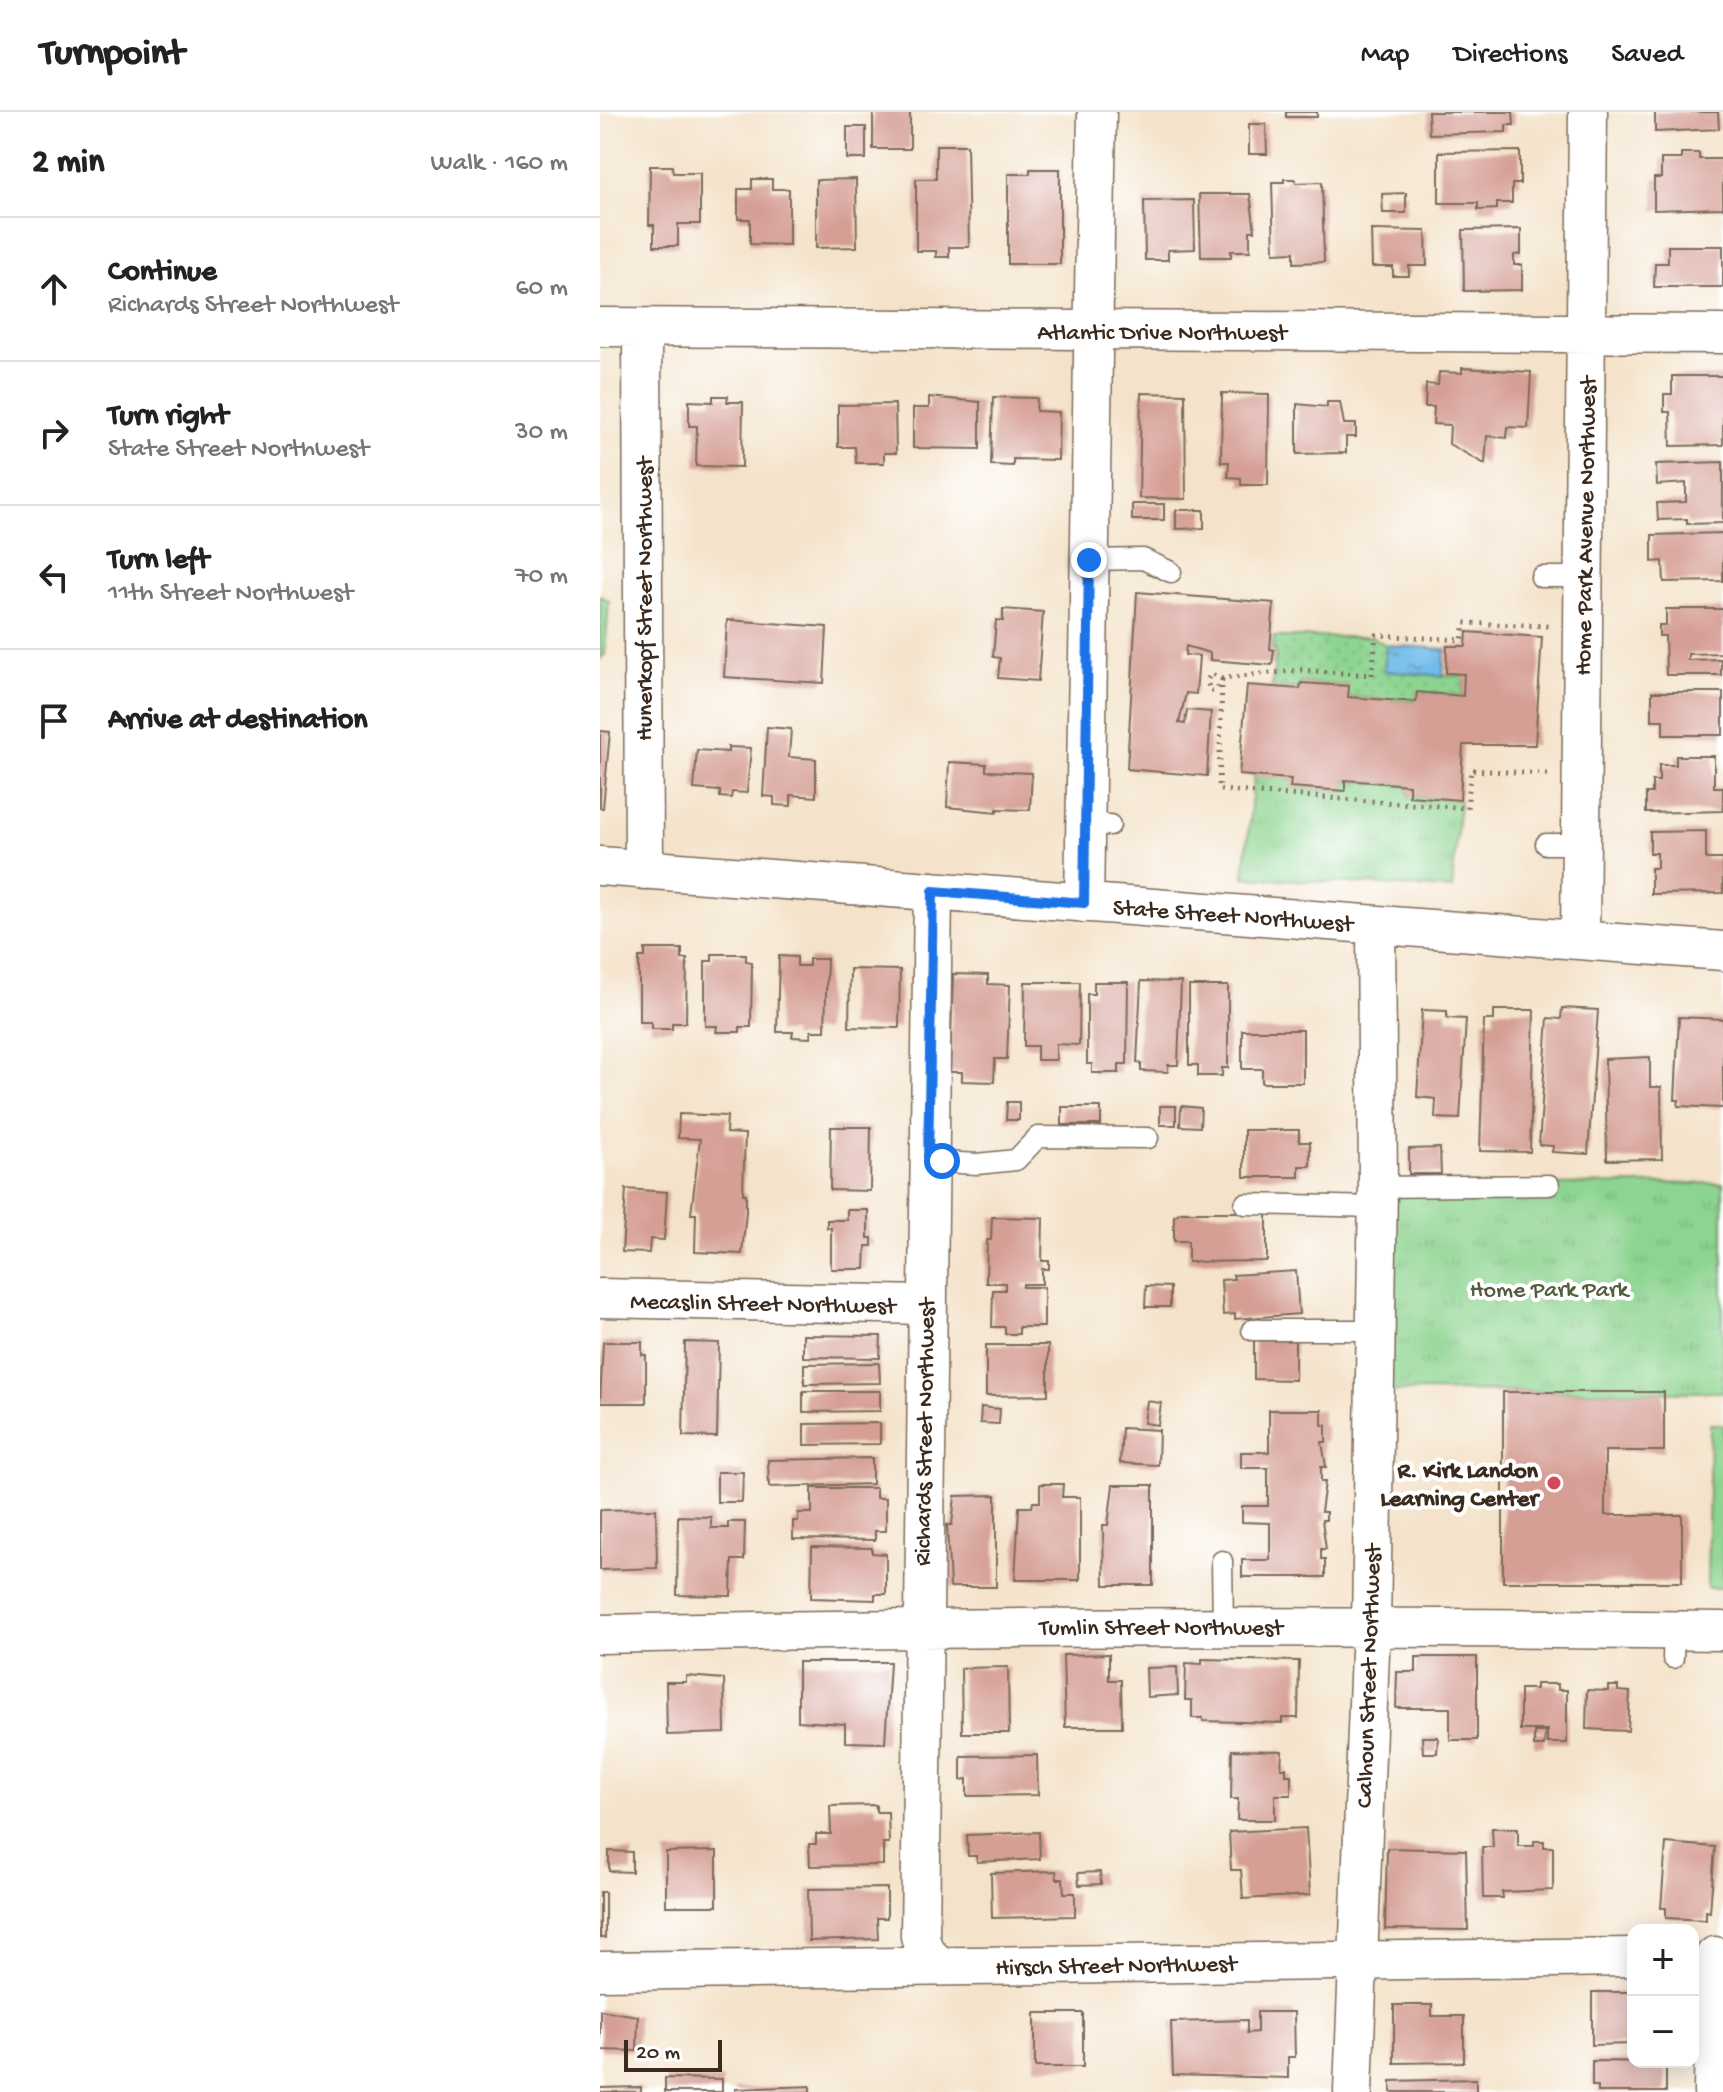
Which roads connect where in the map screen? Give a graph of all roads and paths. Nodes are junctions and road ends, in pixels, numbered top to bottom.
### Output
1 (1097, 112) edge
2 (1588, 112) edge
3 (600, 327) edge
4 (642, 328) junction
5 (1093, 330) junction
6 (1585, 333) junction
7 (1723, 334) edge
8 (1089, 560) junction
9 (1171, 572) dead end
10 (1541, 577) dead end
11 (1583, 577) junction
12 (1554, 626) dead end
13 (1552, 774) dead end
14 (600, 866) edge
15 (644, 870) junction
16 (933, 891) junction
17 (1084, 903) junction
18 (1376, 925) junction
19 (1580, 940) junction
20 (1723, 951) edge
21 (1148, 1138) dead end
22 (928, 1161) junction
23 (1549, 1185) dead end
24 (1378, 1197) junction
25 (1245, 1204) dead end
26 (600, 1298) edge
27 (925, 1305) junction
28 (1252, 1330) dead end
29 (1376, 1330) junction
30 (1222, 1561) dead end
31 (1223, 1626) junction
32 (1371, 1626) junction
33 (921, 1627) junction
34 (1723, 1631) edge
35 (600, 1634) edge
36 (1710, 1956) edge
37 (1627, 1957) edge
38 (1356, 1961) junction
39 (939, 1966) junction
40 (600, 1971) edge
41 (1353, 2092) edge
42 (1713, 2092) edge

1 - 5 street
2 - 6 street, Home Park Avenue Northwest
3 - 4 street, Atlantic Drive Northwest
4 - 5 street, Atlantic Drive Northwest
4 - 15 street, Hunerkopf Street Northwest
5 - 6 street, Atlantic Drive Northwest
5 - 8 street
6 - 7 street, Atlantic Drive Northwest
6 - 11 street, Home Park Avenue Northwest
8 - 9 lane
8 - 17 street
10 - 11 lane
11 - 19 street, Home Park Avenue Northwest
12 - 13 path
14 - 15 street, State Street Northwest
15 - 16 street, State Street Northwest
16 - 17 street, State Street Northwest
16 - 22 street, Richards Street Northwest
17 - 18 street, State Street Northwest
18 - 19 street, State Street Northwest
18 - 24 street, Calhoun Street Northwest
19 - 20 street, State Street Northwest
21 - 22 lane
22 - 27 street, Richards Street Northwest
23 - 24 lane
24 - 25 lane
24 - 29 street, Calhoun Street Northwest
26 - 27 street, Mecaslin Street Northwest
27 - 33 street, Richards Street Northwest
28 - 29 lane
29 - 32 street, Calhoun Street Northwest
30 - 31 lane
31 - 32 street, Tumlin Street Northwest
31 - 33 street, Tumlin Street Northwest
32 - 34 street, Tumlin Street Northwest
32 - 38 street, Calhoun Street Northwest
33 - 35 street, Tumlin Street Northwest
33 - 39 street, Richards Street Northwest
36 - 42 street
37 - 38 street, Hirsch Street Northwest
38 - 39 street, Hirsch Street Northwest
38 - 41 street, Calhoun Street Northwest
39 - 40 street, Hirsch Street Northwest

